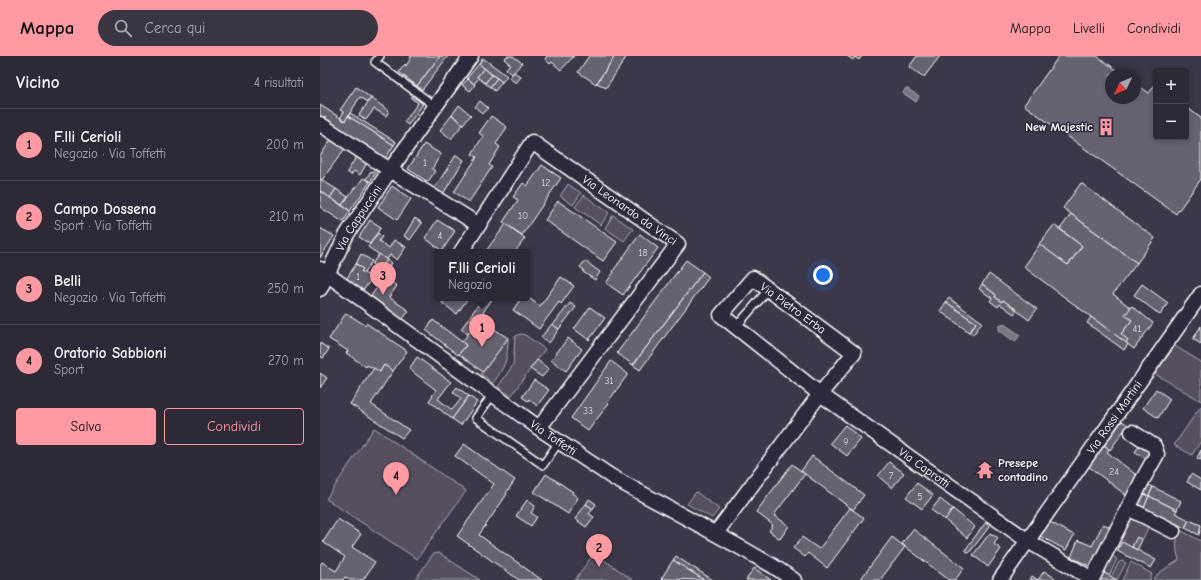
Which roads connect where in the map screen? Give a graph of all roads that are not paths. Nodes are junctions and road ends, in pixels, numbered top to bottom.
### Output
1 (380, 56) edge
2 (471, 56) edge
3 (435, 106) junction
4 (320, 124) edge
5 (390, 170) junction
6 (478, 225) junction
7 (463, 249) edge
8 (323, 272) edge
9 (320, 289) edge
10 (768, 290) junction
11 (1201, 294) edge
12 (736, 327) junction
13 (493, 394) junction
14 (820, 394) junction
15 (539, 428) junction
16 (1132, 432) dead end
17 (559, 442) junction
18 (1128, 508) junction
19 (1173, 531) dead end
20 (716, 534) junction
21 (1028, 541) junction
22 (794, 580) edge
23 (1000, 580) edge

1 - 3 lane
2 - 3 street, Via Cappuccini
3 - 5 street, Via Cappuccini
4 - 5 street
5 - 6 street
5 - 8 street, Via Cappuccini
6 - 7 street, Via Leonardo da Vinci
6 - 15 street, Via Leonardo da Vinci
8 - 9 street, Via Cappuccini
8 - 13 street, Via Toffetti
10 - 12 lane
10 - 12 street, Via Pietro Erba
10 - 14 street, Via Pietro Erba
11 - 21 street, Via Rossi Martini
12 - 14 street, Via Pietro Erba
13 - 15 street, Via Toffetti
13 - 17 lane
14 - 20 street, Via Pietro Erba
14 - 21 street, Via Caprotti
15 - 17 street, Via Toffetti
16 - 18 street, Via Rossi Martini
17 - 20 street, Via Toffetti
18 - 19 street
18 - 21 street, Via Rossi Martini
20 - 22 street, Via Toffetti
21 - 23 street, Via Rossi Martini

